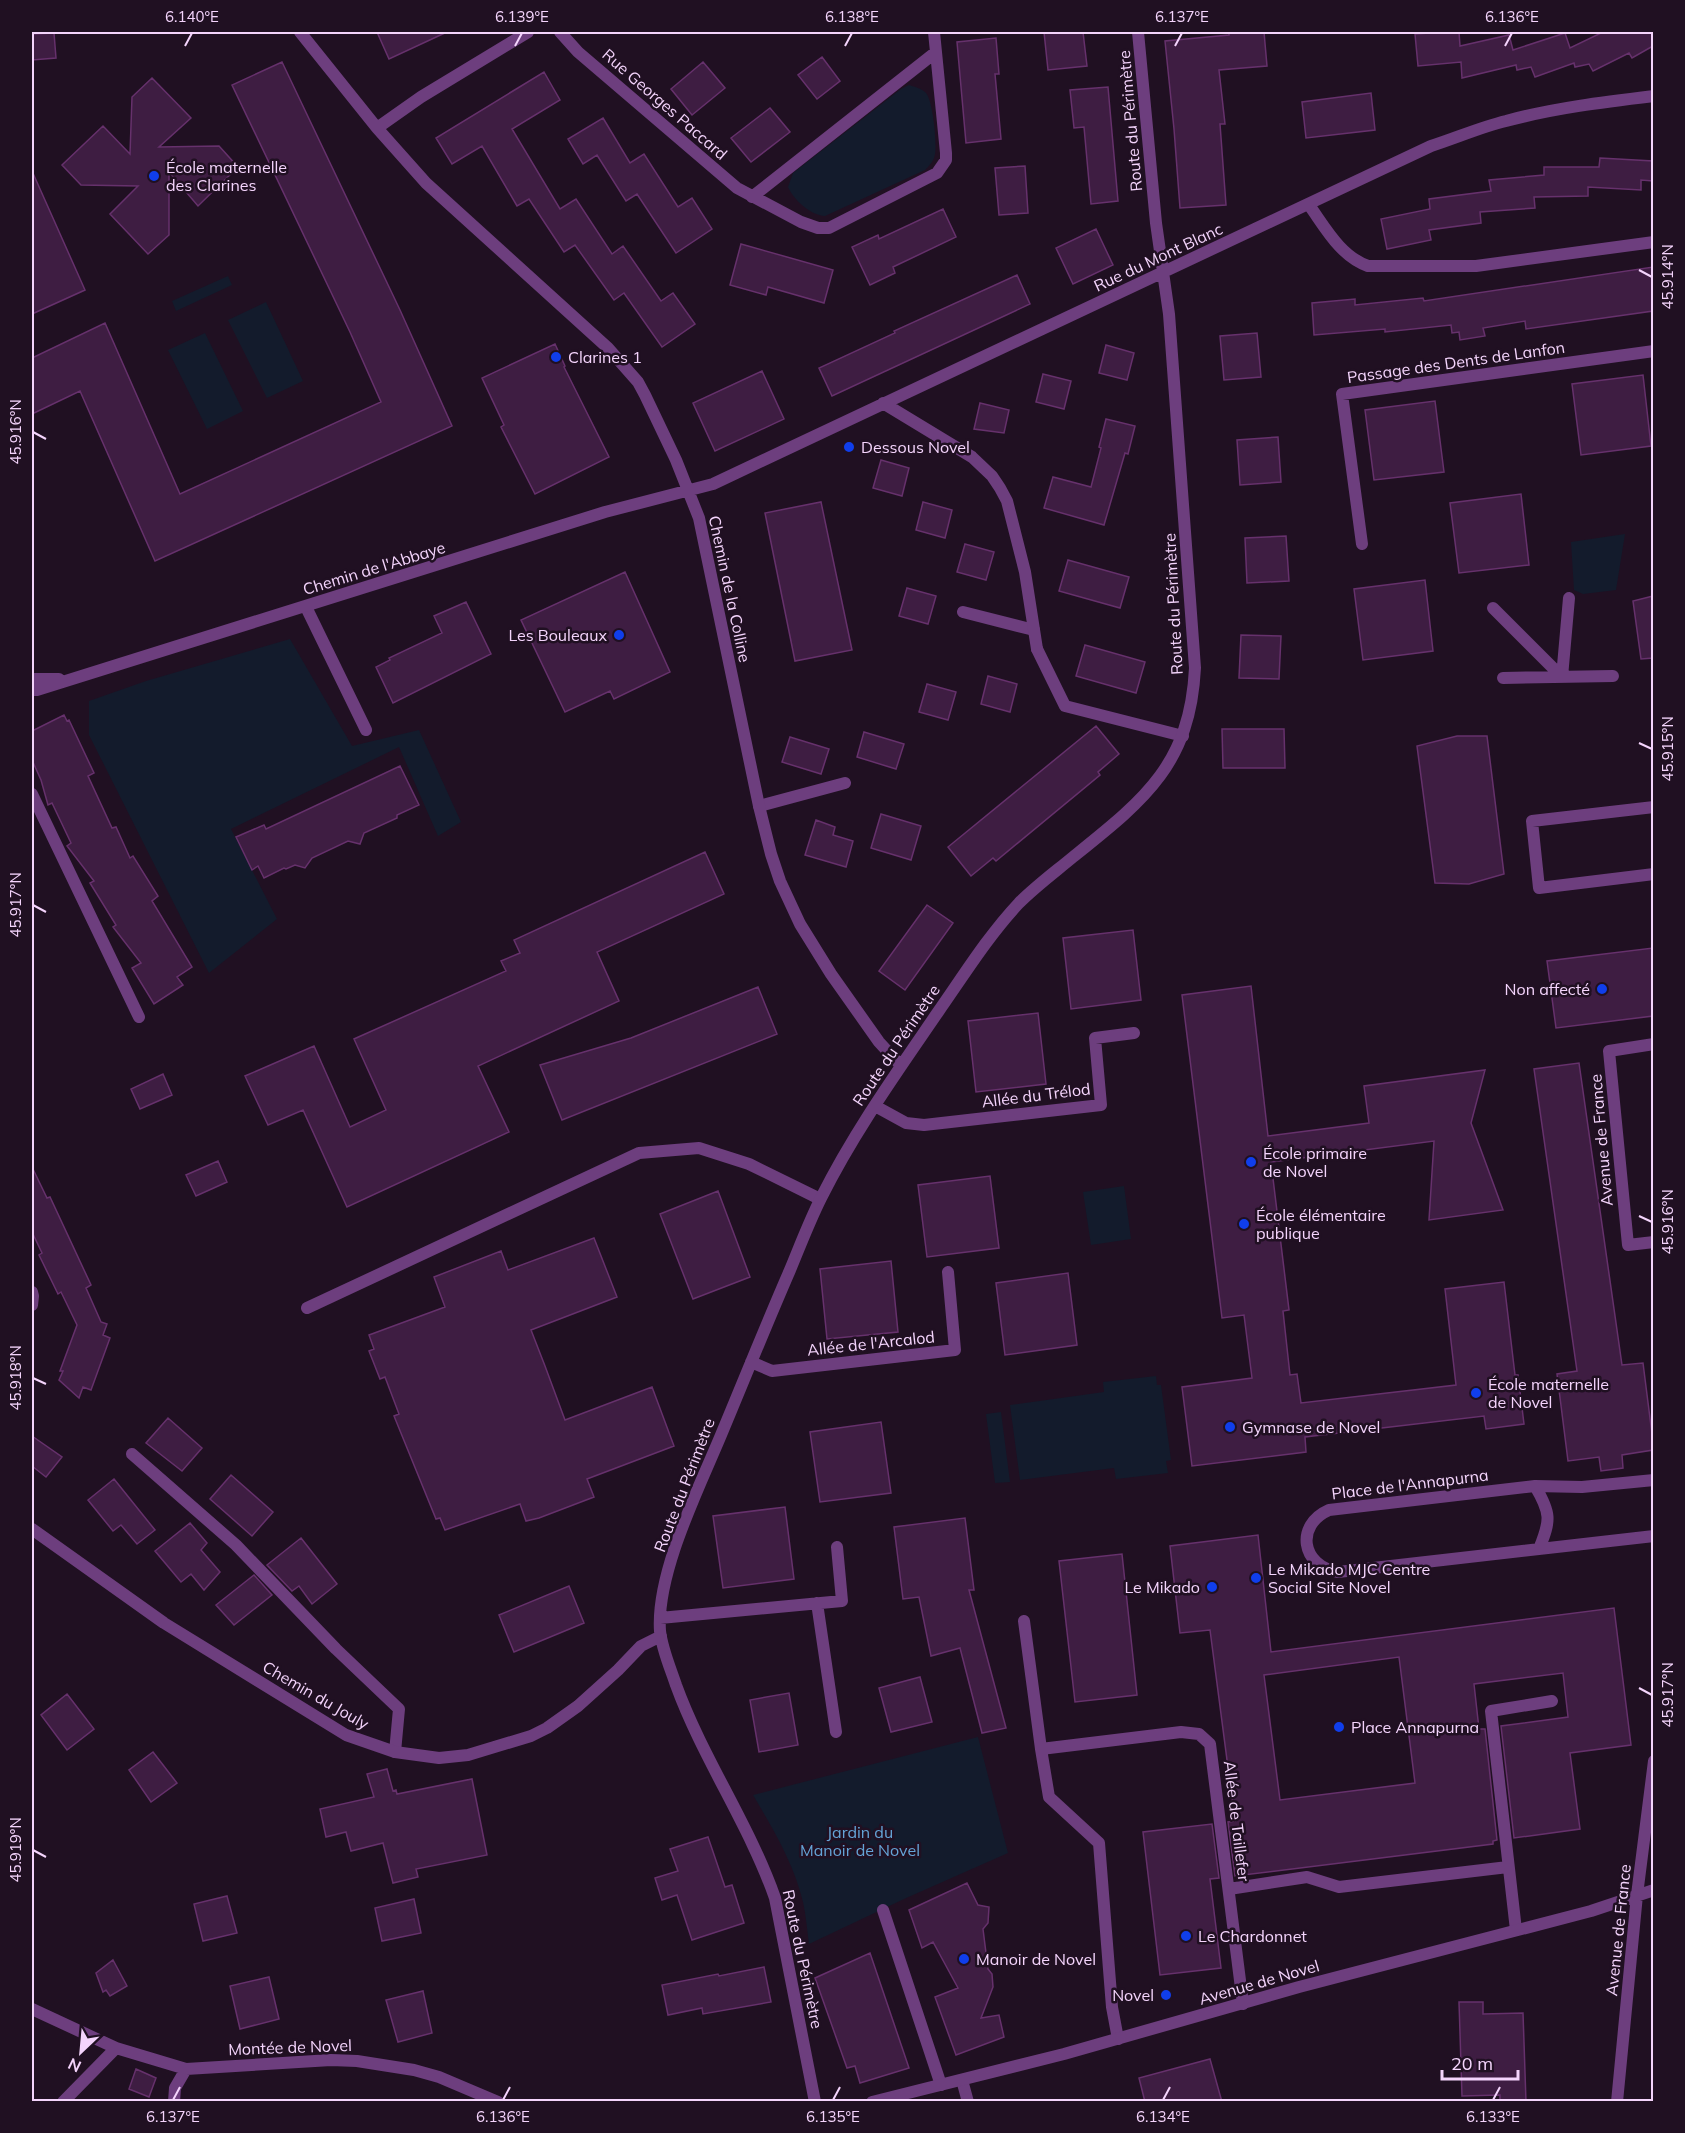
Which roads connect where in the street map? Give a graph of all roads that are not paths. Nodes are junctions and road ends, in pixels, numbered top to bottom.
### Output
1 (300, 32) edge
2 (528, 32) edge
3 (560, 32) edge
4 (934, 32) edge
5 (1138, 32) edge
6 (936, 52) junction
7 (1653, 96) edge
8 (377, 128) junction
9 (752, 197) junction
10 (1309, 205) junction
11 (1653, 242) edge
12 (1162, 273) junction
13 (1653, 351) edge
14 (883, 403) junction
15 (689, 491) junction
16 (1362, 544) dead end
17 (1569, 598) dead end
18 (306, 607) junction
19 (1492, 608) dead end
20 (963, 612) dead end
21 (1034, 630) junction
22 (1613, 676) dead end
23 (1562, 677) junction
24 (1503, 678) dead end
25 (32, 679) edge
26 (69, 679) junction
27 (32, 690) edge
28 (366, 730) dead end
29 (1183, 736) junction
30 (845, 783) dead end
31 (32, 794) edge
32 (759, 806) junction
33 (1653, 807) edge
34 (1653, 874) edge
35 (139, 1017) dead end
36 (1134, 1033) dead end
37 (1653, 1044) edge
38 (901, 1066) junction
39 (874, 1106) junction
40 (820, 1199) junction
41 (1653, 1242) edge
42 (948, 1272) dead end
43 (32, 1292) edge
44 (32, 1305) edge
45 (307, 1308) dead end
46 (751, 1362) junction
47 (132, 1454) dead end
48 (1653, 1480) edge
49 (1535, 1486) junction
50 (32, 1529) edge
51 (1653, 1536) edge
52 (837, 1547) dead end
53 (1539, 1549) junction
54 (817, 1603) junction
55 (660, 1618) junction
56 (1024, 1621) dead end
57 (661, 1636) junction
58 (1552, 1701) dead end
59 (836, 1732) dead end
60 (1041, 1749) junction
61 (395, 1752) junction
62 (1653, 1761) edge
63 (1508, 1868) junction
64 (1229, 1889) junction
65 (1653, 1890) edge
66 (1637, 1895) junction
67 (883, 1910) dead end
68 (1516, 1930) junction
69 (1243, 2004) junction
70 (32, 2008) edge
71 (1118, 2039) junction
72 (116, 2048) junction
73 (186, 2069) junction
74 (962, 2080) junction
75 (941, 2085) junction
76 (63, 2102) edge
77 (174, 2102) edge
78 (498, 2102) edge
79 (815, 2102) edge
80 (872, 2102) edge
81 (968, 2102) edge
82 (1617, 2102) edge

1 - 8 street, Chemin de la Colline
2 - 8 street
3 - 9 street, Rue Georges Paccard
4 - 6 street, Rue Georges Paccard
5 - 12 street, Route du Périmètre
6 - 9 street
6 - 9 street, Rue Georges Paccard
7 - 10 street, Rue du Mont Blanc
8 - 15 street, Chemin de la Colline
10 - 11 street
10 - 12 street, Rue du Mont Blanc
12 - 14 street, Rue du Mont Blanc
12 - 29 street, Route du Périmètre
13 - 16 street, Passage des Dents de Lanfon
14 - 15 street, Rue du Mont Blanc
14 - 21 street
15 - 18 street, Chemin de l'Abbaye
15 - 32 street, Chemin de la Colline
17 - 23 street
18 - 26 street, Chemin de l'Abbaye
18 - 28 street
19 - 23 street
20 - 21 street
21 - 29 street
22 - 23 street
23 - 24 street
25 - 26 street, Chemin de l'Abbaye
26 - 27 street, Chemin de l'Abbaye
29 - 38 street, Route du Périmètre
30 - 32 street
31 - 35 street
32 - 38 street, Chemin de la Colline
33 - 34 street
36 - 39 street, Allée du Trélod
37 - 41 street, Avenue de France
38 - 39 street, Route du Périmètre
39 - 40 street, Route du Périmètre
40 - 45 street
40 - 46 street, Route du Périmètre
42 - 46 street, Allée de l'Arcalod
43 - 44 street
46 - 55 street, Route du Périmètre
47 - 61 street
48 - 49 street, Place de l'Annapurna
49 - 53 street
49 - 53 street, Place de l'Annapurna
50 - 61 street, Chemin du Jouly
51 - 53 street, Place de l'Annapurna
52 - 54 street
54 - 55 street
54 - 59 street
55 - 57 street, Route du Périmètre
56 - 60 street
57 - 61 street, Chemin du Jouly
57 - 79 street, Route du Périmètre
58 - 63 street
60 - 64 street, Allée de Taillefer
60 - 71 street
62 - 66 street, Avenue de France
63 - 64 street
63 - 68 street
64 - 69 street, Allée de Taillefer
65 - 66 street, Avenue de Novel
66 - 68 street, Avenue de Novel
66 - 82 street, Avenue de France
67 - 75 street
68 - 69 street, Avenue de Novel
69 - 71 street, Avenue de Novel
70 - 72 street, Montée de Novel
71 - 74 street, Avenue de Novel
72 - 73 street, Montée de Novel
72 - 76 street
73 - 77 street
73 - 78 street, Montée de Novel
74 - 75 street, Avenue de Novel
74 - 81 street
75 - 80 street, Avenue de Novel

